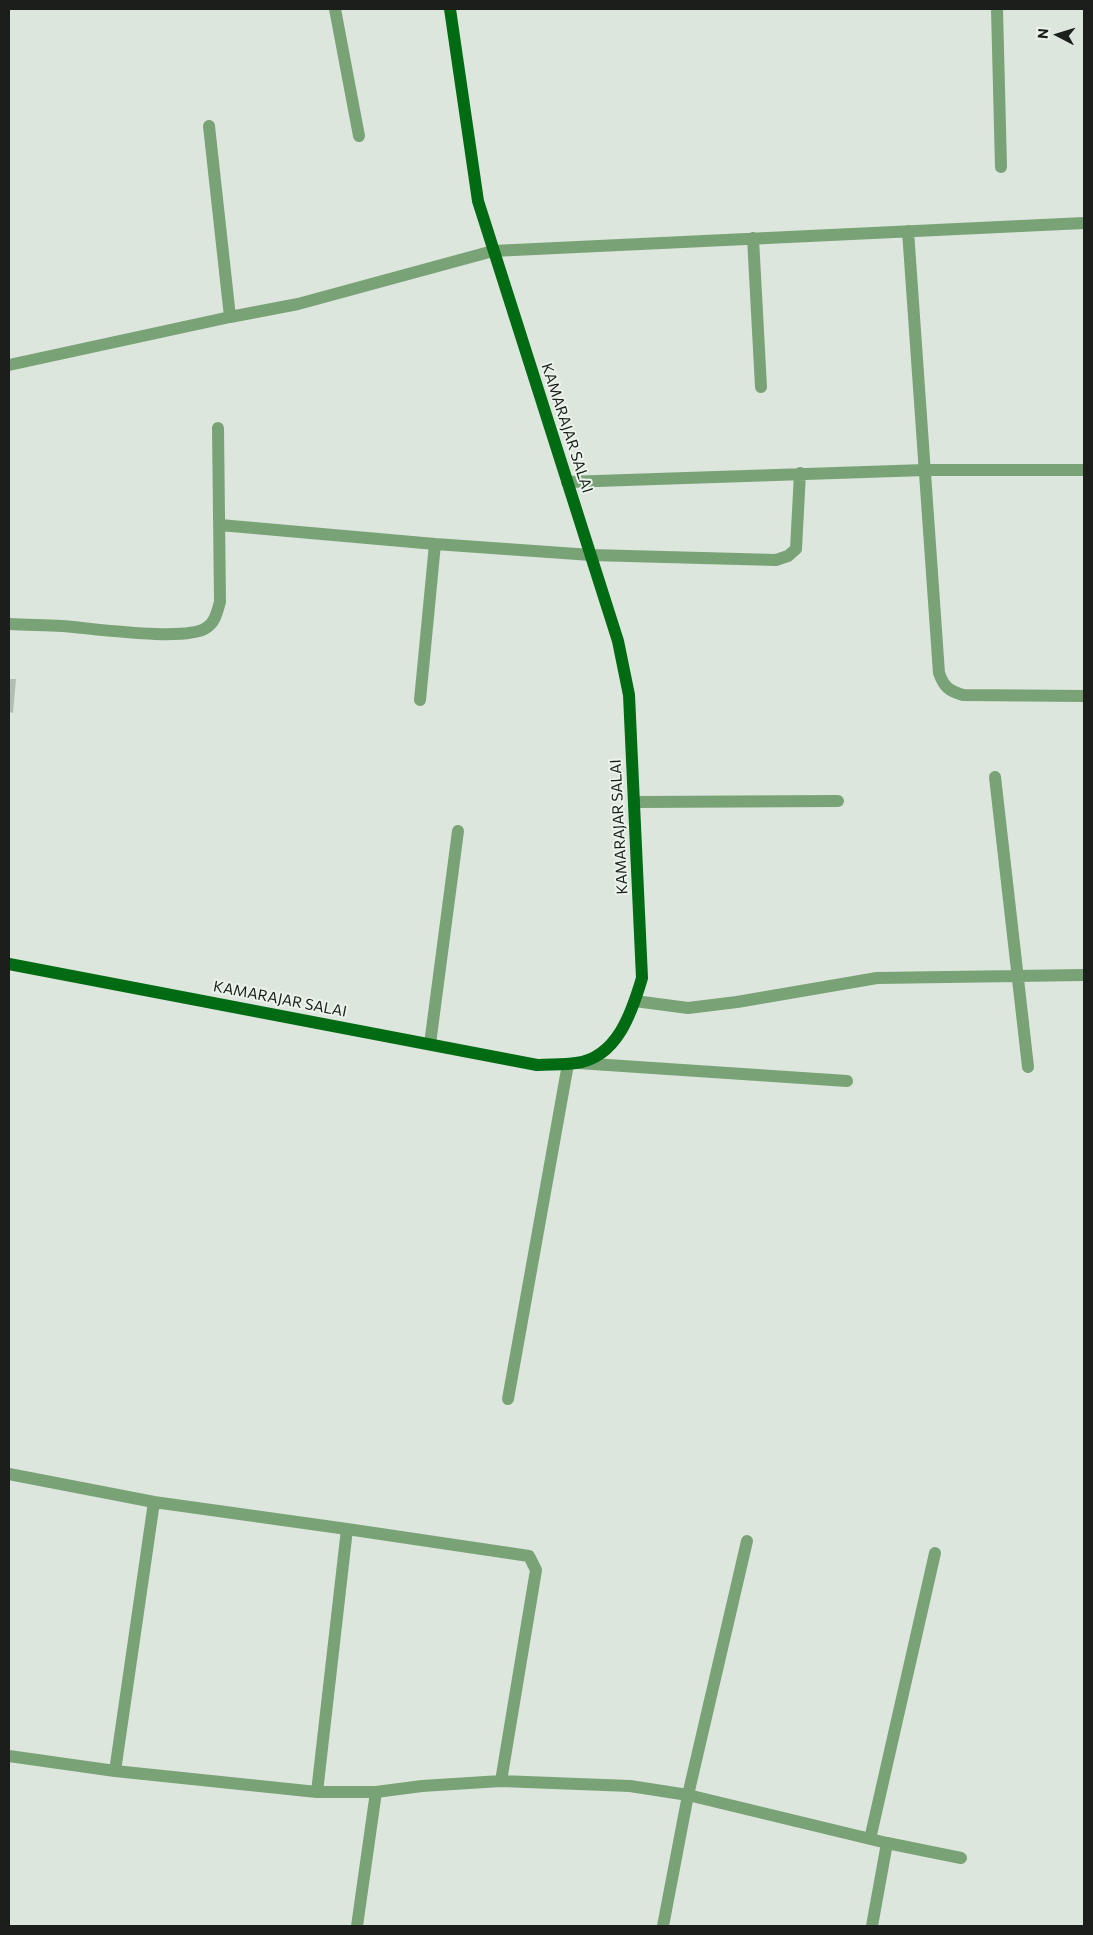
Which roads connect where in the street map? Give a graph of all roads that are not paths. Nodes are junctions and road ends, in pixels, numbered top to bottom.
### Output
1 (335, 9) edge
2 (450, 9) edge
3 (997, 9) edge
4 (209, 126) dead end
5 (359, 136) dead end
6 (1001, 167) dead end
7 (1084, 223) edge
8 (908, 231) junction
9 (753, 238) junction
10 (493, 251) junction
11 (230, 316) junction
12 (9, 365) edge
13 (760, 387) dead end
14 (218, 428) dead end
15 (925, 470) junction
16 (1084, 470) edge
17 (800, 473) junction
18 (567, 482) junction
19 (220, 525) junction
20 (435, 544) junction
21 (591, 555) junction
22 (9, 624) edge
23 (1084, 696) edge
24 (420, 700) dead end
25 (995, 777) dead end
26 (838, 800) dead end
27 (634, 802) junction
28 (458, 832) dead end
29 (9, 964) edge
30 (1017, 976) junction
31 (1084, 976) edge
32 (635, 1000) junction
33 (430, 1044) junction
34 (573, 1063) junction
35 (1028, 1067) dead end
36 (847, 1081) dead end
37 (508, 1398) dead end
38 (9, 1474) edge
39 (154, 1502) junction
40 (347, 1529) junction
41 (747, 1541) dead end
42 (935, 1553) dead end
43 (9, 1756) edge
44 (115, 1771) junction
45 (500, 1781) junction
46 (317, 1792) junction
47 (376, 1792) junction
48 (688, 1795) junction
49 (870, 1839) junction
50 (887, 1843) junction
51 (961, 1858) dead end
52 (357, 1926) edge
53 (663, 1926) edge
54 (872, 1926) edge

1 - 5 street
2 - 10 main road, KAMARAJAR SALAI
3 - 6 street
4 - 11 street
7 - 8 street
8 - 9 street
8 - 15 street
9 - 10 street
9 - 13 street
10 - 11 street
10 - 18 main road, KAMARAJAR SALAI
11 - 12 street
14 - 19 street
15 - 16 street
15 - 17 street
15 - 23 street
17 - 18 street
17 - 21 street
18 - 21 main road, KAMARAJAR SALAI
19 - 20 street
19 - 22 street
20 - 21 street
20 - 24 street
21 - 27 main road, KAMARAJAR SALAI
25 - 30 street
26 - 27 street
27 - 32 main road, KAMARAJAR SALAI
28 - 33 street
29 - 33 main road, KAMARAJAR SALAI
30 - 31 street
30 - 32 street
30 - 35 street
32 - 34 main road, KAMARAJAR SALAI
33 - 34 main road, KAMARAJAR SALAI
34 - 36 street
34 - 37 street
38 - 39 street
39 - 40 street
39 - 44 street
40 - 45 street
40 - 46 street
41 - 48 street
42 - 49 street
43 - 44 street
44 - 46 street
45 - 47 street
45 - 48 street
46 - 47 street
47 - 52 street
48 - 49 street
48 - 53 street
49 - 50 street
50 - 51 street
50 - 54 street

